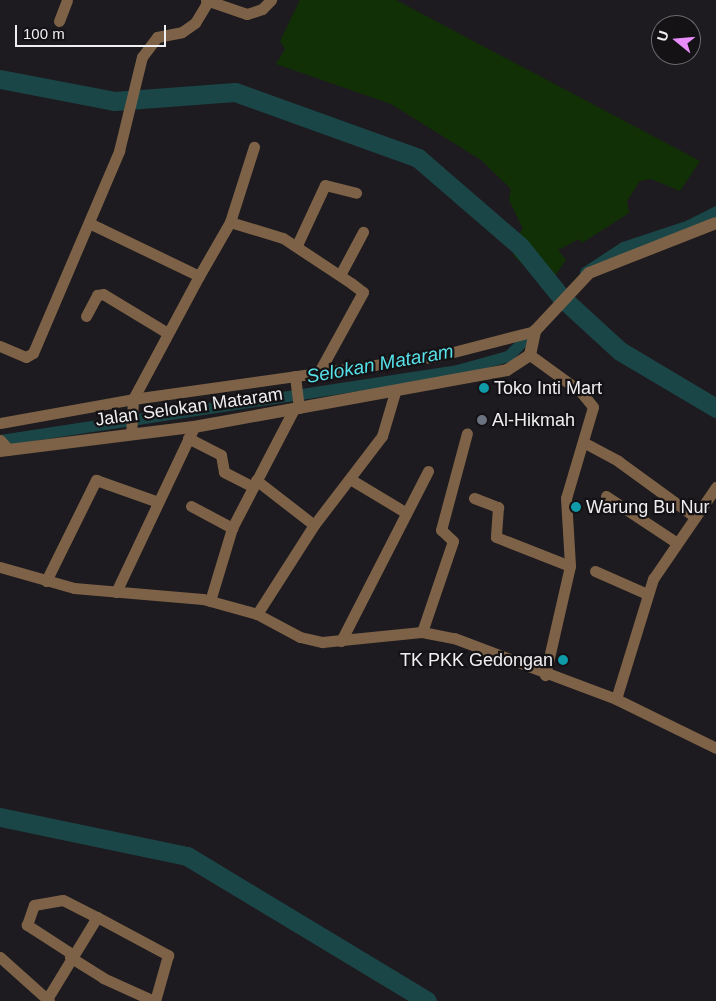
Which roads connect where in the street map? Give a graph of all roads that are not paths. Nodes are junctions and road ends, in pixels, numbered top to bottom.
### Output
1 (67, 0) edge
2 (207, 0) edge
3 (271, 0) edge
4 (59, 21) dead end
5 (254, 147) dead end
6 (356, 193) dead end
7 (230, 222) junction
8 (89, 223) junction
9 (716, 223) edge
10 (362, 232) dead end
11 (297, 245) junction
12 (340, 275) junction
13 (199, 276) junction
14 (86, 316) dead end
15 (166, 332) junction
16 (537, 332) junction
17 (0, 346) edge
18 (530, 355) junction
19 (319, 372) junction
20 (296, 378) junction
21 (395, 392) junction
22 (133, 402) junction
23 (297, 406) junction
24 (0, 423) edge
25 (131, 429) junction
26 (191, 432) junction
27 (468, 433) dead end
28 (583, 442) junction
29 (3, 447) edge
30 (428, 471) dead end
31 (350, 479) junction
32 (254, 483) junction
33 (716, 487) edge
34 (606, 496) dead end
35 (474, 498) dead end
36 (158, 502) junction
37 (190, 506) dead end
38 (405, 512) junction
39 (695, 518) junction
40 (314, 525) junction
41 (232, 528) junction
42 (677, 542) junction
43 (570, 566) junction
44 (0, 567) edge
45 (595, 571) dead end
46 (46, 581) junction
47 (116, 592) junction
48 (646, 594) junction
49 (210, 601) junction
50 (257, 614) junction
51 (422, 632) junction
52 (341, 641) junction
53 (545, 675) junction
54 (616, 699) junction
55 (716, 748) edge
56 (97, 917) junction
57 (71, 955) junction
58 (0, 957) edge
59 (48, 1000) edge
60 (154, 1001) edge

1 - 4 street
2 - 3 street
2 - 8 street
5 - 7 street
6 - 11 street
7 - 11 street
7 - 13 street
8 - 13 street
8 - 17 street
9 - 16 street
10 - 12 street
11 - 12 street
12 - 19 street
13 - 15 street
14 - 15 street
15 - 22 street
16 - 18 street
16 - 19 street, Jalan Selokan Mataram
18 - 21 street, Jalan Selokan Mataram
18 - 28 street
19 - 20 street, Jalan Selokan Mataram
20 - 22 street, Jalan Selokan Mataram
20 - 23 street
21 - 23 street, Jalan Selokan Mataram
21 - 31 street
22 - 24 street, Jalan Selokan Mataram
22 - 25 street
23 - 26 street, Jalan Selokan Mataram
23 - 32 street
25 - 26 street, Jalan Selokan Mataram
25 - 29 street, Jalan Selokan Mataram
26 - 32 street
26 - 36 street
27 - 51 street
28 - 39 street
28 - 43 street
30 - 38 street
31 - 38 street
31 - 40 street
32 - 40 street
32 - 41 street
33 - 39 street
34 - 42 street
35 - 43 street
36 - 46 street
36 - 47 street
37 - 41 street
38 - 52 street
39 - 42 street
40 - 50 street
41 - 49 street
42 - 48 street
43 - 53 street
44 - 46 street
45 - 48 street
46 - 47 street
47 - 49 street
48 - 54 street
49 - 50 street
50 - 52 street
51 - 52 street
51 - 53 street
53 - 54 street
54 - 55 street
56 - 57 street
56 - 57 street
56 - 60 street
57 - 59 street
57 - 60 street
58 - 59 street

